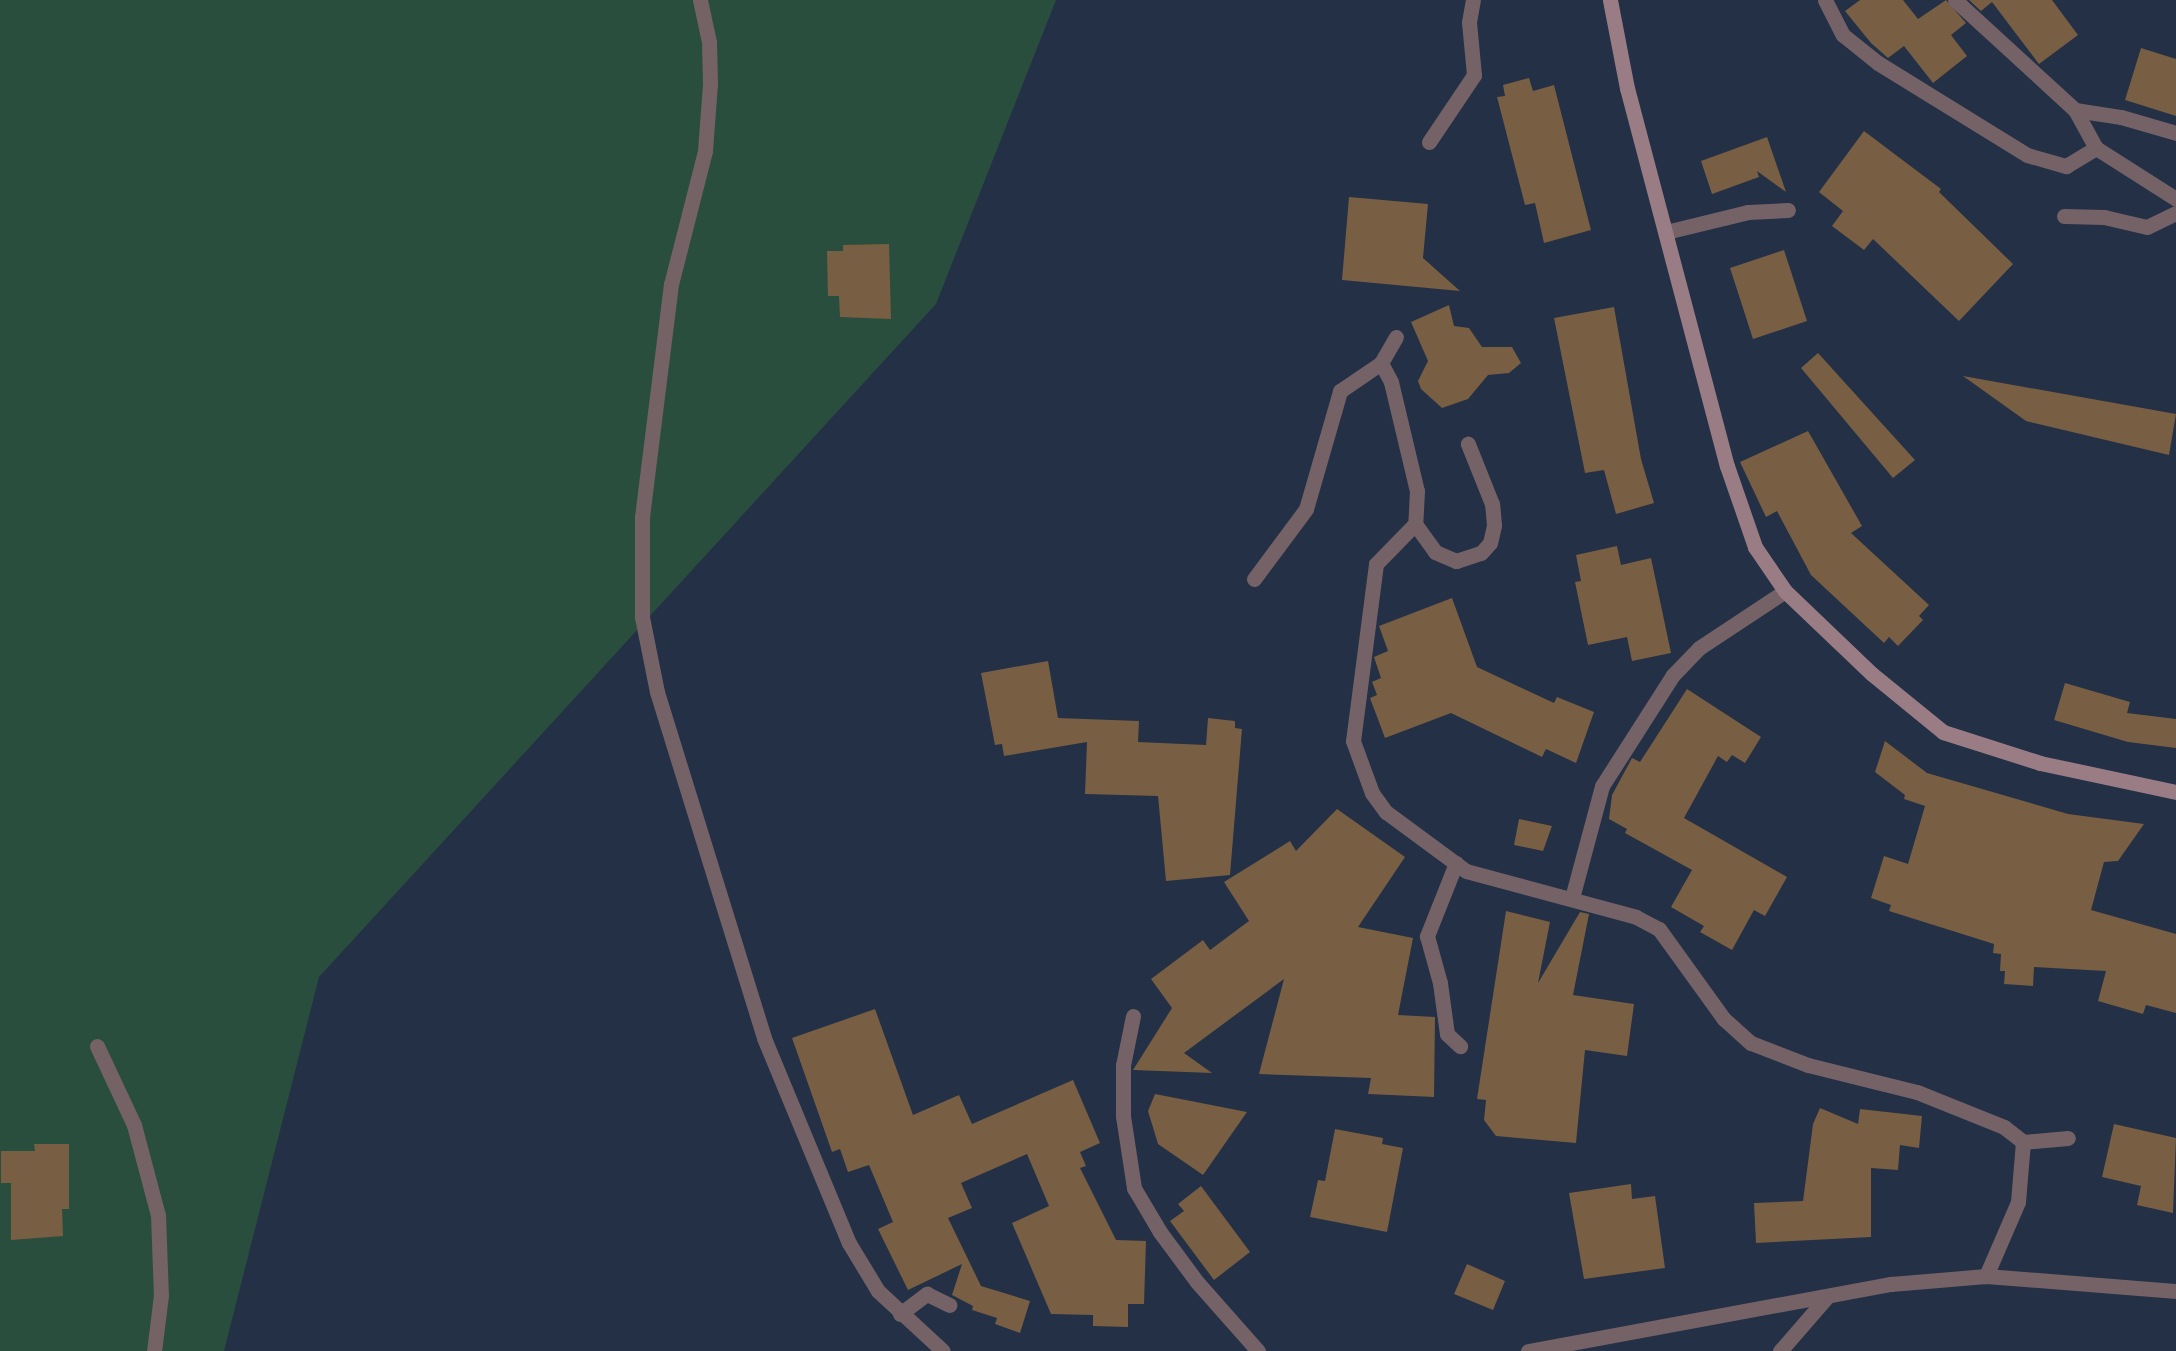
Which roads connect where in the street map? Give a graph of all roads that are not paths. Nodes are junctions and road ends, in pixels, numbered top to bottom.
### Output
1 (700, 0) edge
2 (1473, 0) edge
3 (1610, 0) edge
4 (1825, 0) edge
5 (1955, 0) edge
6 (2074, 110) junction
7 (2176, 133) edge
8 (1429, 142) dead end
9 (2096, 148) junction
10 (2176, 199) edge
11 (1788, 210) dead end
12 (2176, 213) edge
13 (2064, 216) dead end
14 (1666, 232) junction
15 (1396, 337) dead end
16 (1381, 363) junction
17 (1468, 444) dead end
18 (1415, 524) junction
19 (1254, 579) dead end
20 (1785, 591) junction
21 (2176, 792) edge
22 (1456, 863) junction
23 (1572, 898) junction
24 (1133, 1016) dead end
25 (97, 1046) dead end
26 (1460, 1046) dead end
27 (2068, 1138) dead end
28 (2023, 1142) junction
29 (1986, 1276) junction
30 (2176, 1291) edge
31 (1827, 1297) junction
32 (950, 1305) dead end
33 (900, 1314) junction
34 (154, 1351) edge
35 (943, 1351) edge
36 (1258, 1351) edge
37 (1527, 1351) edge
38 (1780, 1351) edge

1 - 33 street
2 - 8 street
3 - 14 main road
4 - 9 street
5 - 6 street
6 - 7 street
6 - 9 street
9 - 10 street
11 - 14 street
12 - 13 street
14 - 20 main road
15 - 16 street
16 - 18 street
16 - 19 street
17 - 18 street
18 - 22 street
20 - 21 main road
20 - 23 street
22 - 23 street
22 - 26 street
23 - 28 street
24 - 36 street
25 - 34 street
27 - 28 street
28 - 29 street
29 - 30 street
29 - 31 street
31 - 37 street
31 - 38 street
32 - 33 street
33 - 35 street

